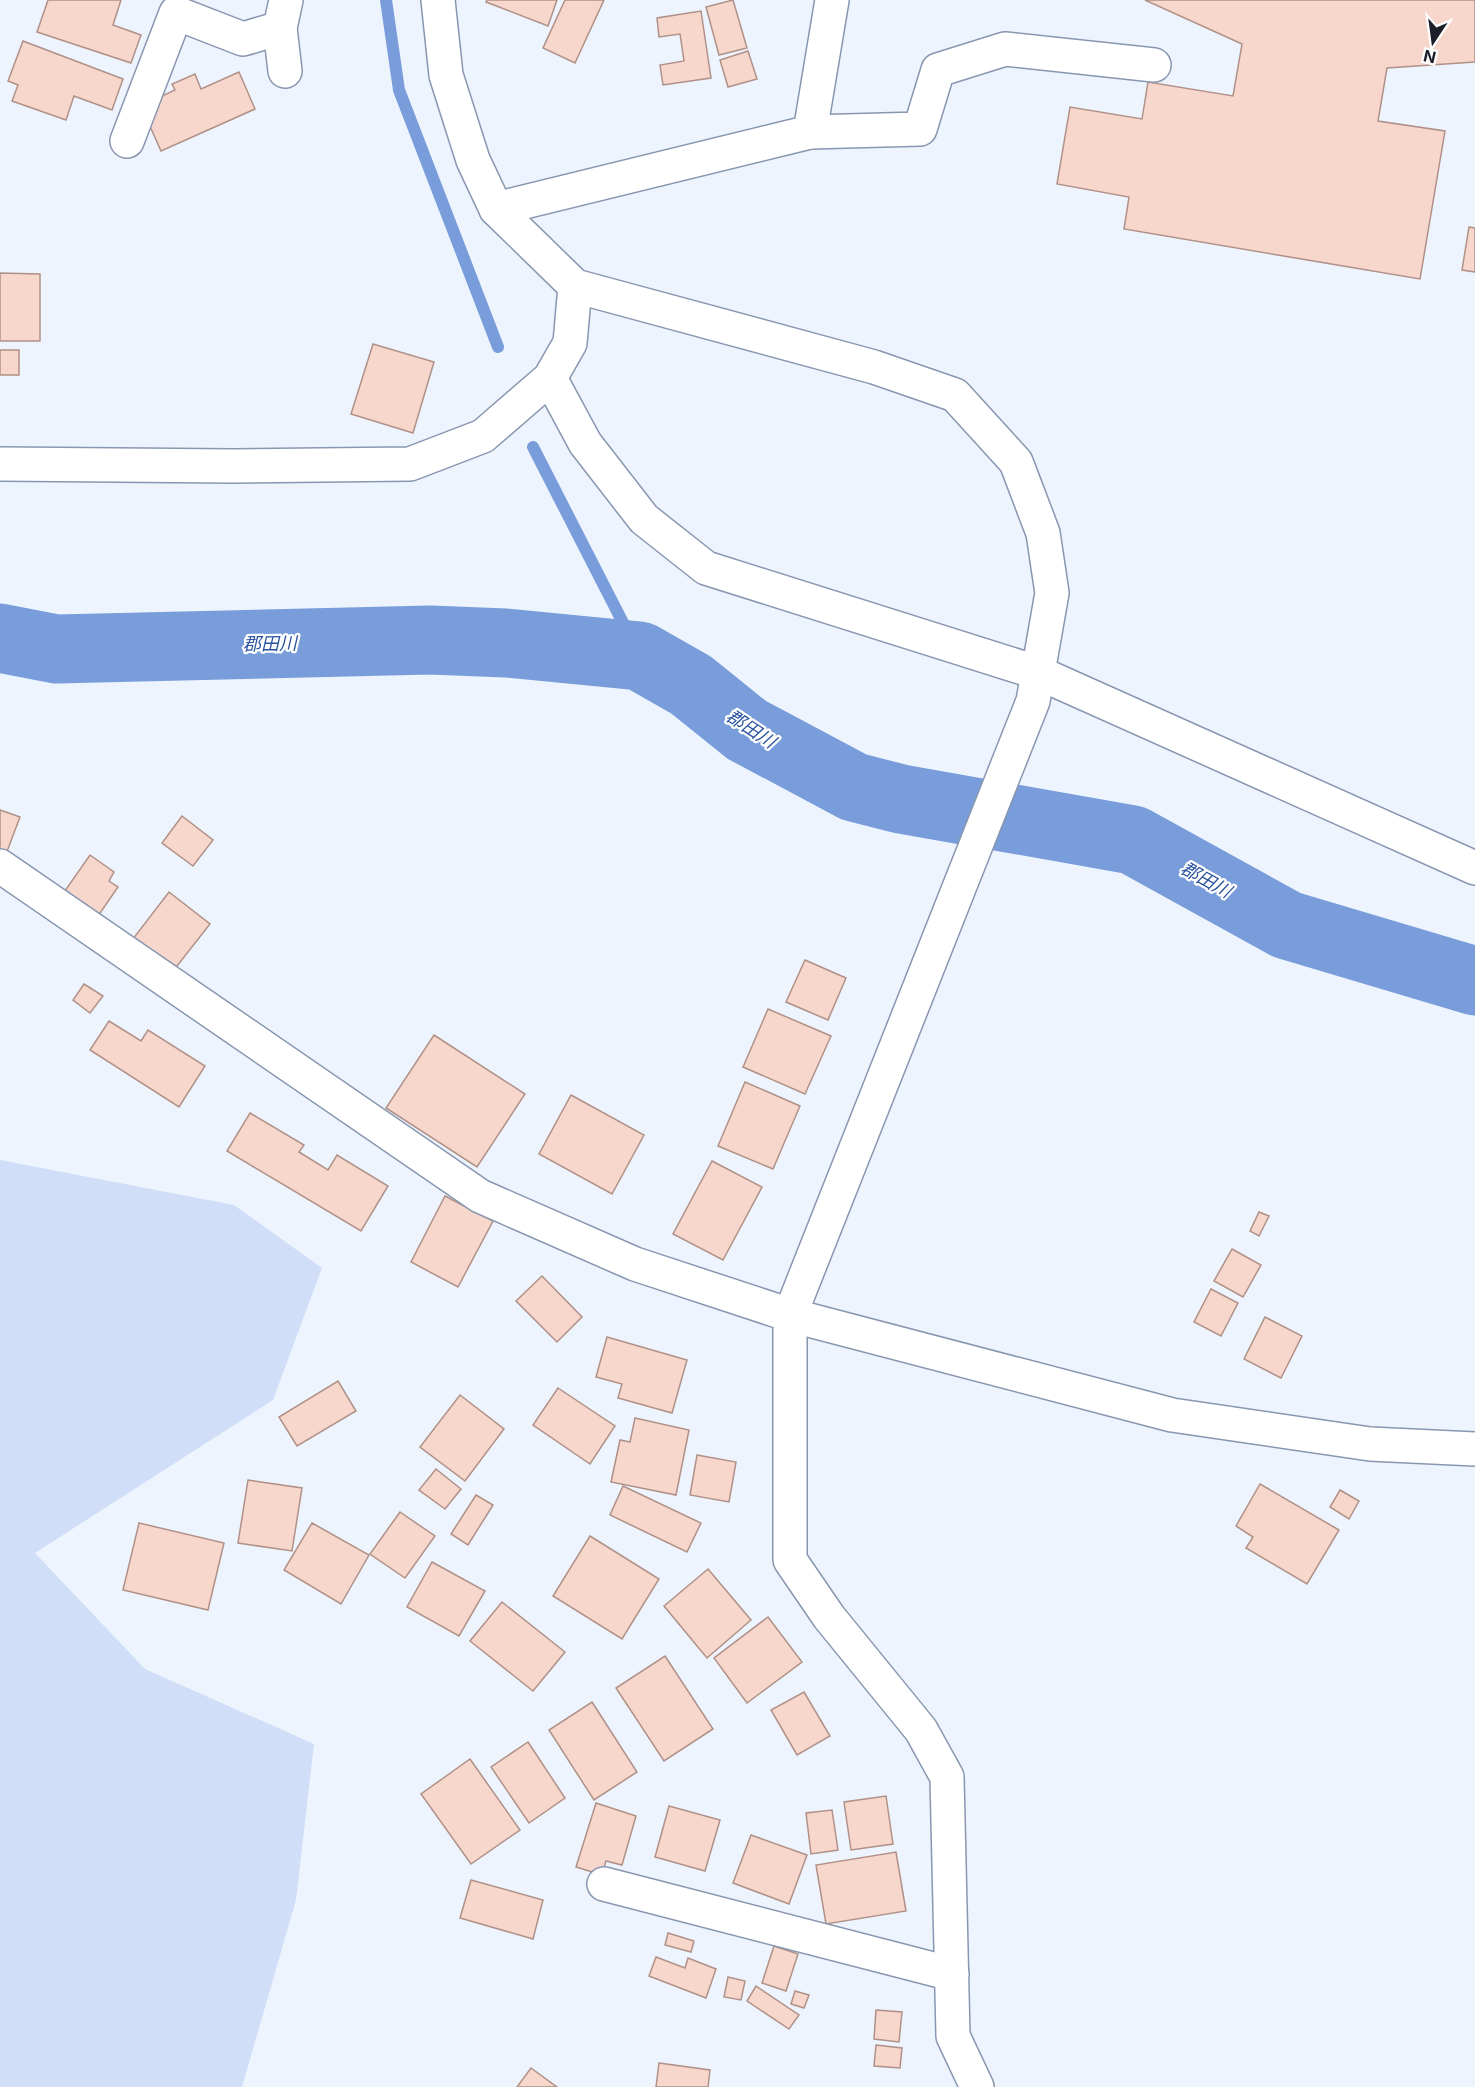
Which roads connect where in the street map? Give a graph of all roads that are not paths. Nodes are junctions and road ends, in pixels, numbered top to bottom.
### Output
1 (438, 0) edge
2 (832, 0) edge
3 (283, 14) edge
4 (1154, 65) dead end
5 (285, 71) dead end
6 (810, 132) junction
7 (127, 141) dead end
8 (496, 209) junction
9 (575, 286) junction
10 (550, 378) junction
11 (0, 464) edge
12 (1036, 687) junction
13 (0, 866) edge
14 (1475, 868) edge
15 (790, 1315) junction
16 (1475, 1449) edge
17 (604, 1884) dead end
18 (952, 1974) junction
19 (977, 2087) edge

1 - 8 street
2 - 6 street
3 - 5 street
3 - 7 street
4 - 6 street
6 - 8 street
8 - 9 street
9 - 10 street
9 - 12 street
10 - 11 street
10 - 12 street
12 - 14 street
12 - 15 street
13 - 15 street
15 - 16 street
15 - 18 street
17 - 18 street
18 - 19 street

